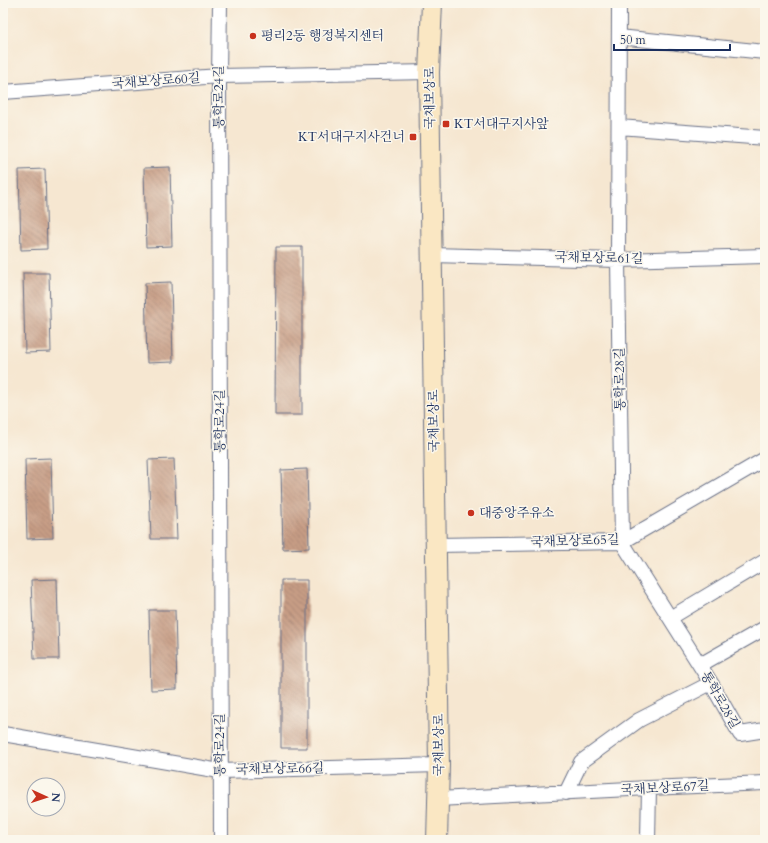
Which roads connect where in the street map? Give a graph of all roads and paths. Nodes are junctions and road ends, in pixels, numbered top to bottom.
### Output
1 (220, 3) edge
2 (432, 3) edge
3 (619, 3) edge
4 (619, 36) junction
5 (765, 52) edge
6 (429, 72) junction
7 (219, 76) junction
8 (3, 92) edge
9 (619, 127) junction
10 (765, 138) edge
11 (432, 255) junction
12 (765, 256) edge
13 (618, 260) junction
14 (765, 459) edge
15 (622, 542) junction
16 (436, 544) junction
17 (765, 561) edge
18 (670, 618) junction
19 (765, 628) edge
20 (700, 665) junction
21 (711, 683) junction
22 (765, 730) edge
23 (3, 734) edge
24 (439, 765) junction
25 (220, 771) junction
26 (765, 783) edge
27 (649, 788) junction
28 (566, 792) junction
29 (438, 800) junction
30 (221, 840) edge
31 (437, 840) edge
32 (648, 840) edge

1 - 7 street, 통학로24길
2 - 6 main road, 국채보상로
3 - 4 street, 통학로28길
4 - 5 street
4 - 9 street, 통학로28길
6 - 7 street, 국채보상로60길
6 - 11 main road, 국채보상로
7 - 8 street, 국채보상로60길
7 - 25 street, 통학로24길
9 - 10 street
9 - 13 street, 통학로28길
11 - 13 street, 국채보상로61길
11 - 16 main road, 국채보상로
12 - 13 street, 국채보상로61길
13 - 15 street, 통학로28길
14 - 15 street, 국채보상로65길
15 - 16 street, 국채보상로65길
15 - 18 street, 통학로28길
16 - 24 main road, 국채보상로
17 - 18 street
18 - 20 street, 통학로28길
19 - 20 street, 통학로28길
20 - 21 street, 통학로28길
21 - 22 street, 통학로28길
21 - 28 street
23 - 25 street, 국채보상로66길
24 - 25 street, 국채보상로66길
24 - 29 main road, 국채보상로
25 - 30 street, 통학로24길
26 - 27 street, 국채보상로67길
27 - 28 street, 국채보상로67길
27 - 32 street
28 - 29 street, 국채보상로67길
29 - 31 main road, 국채보상로

